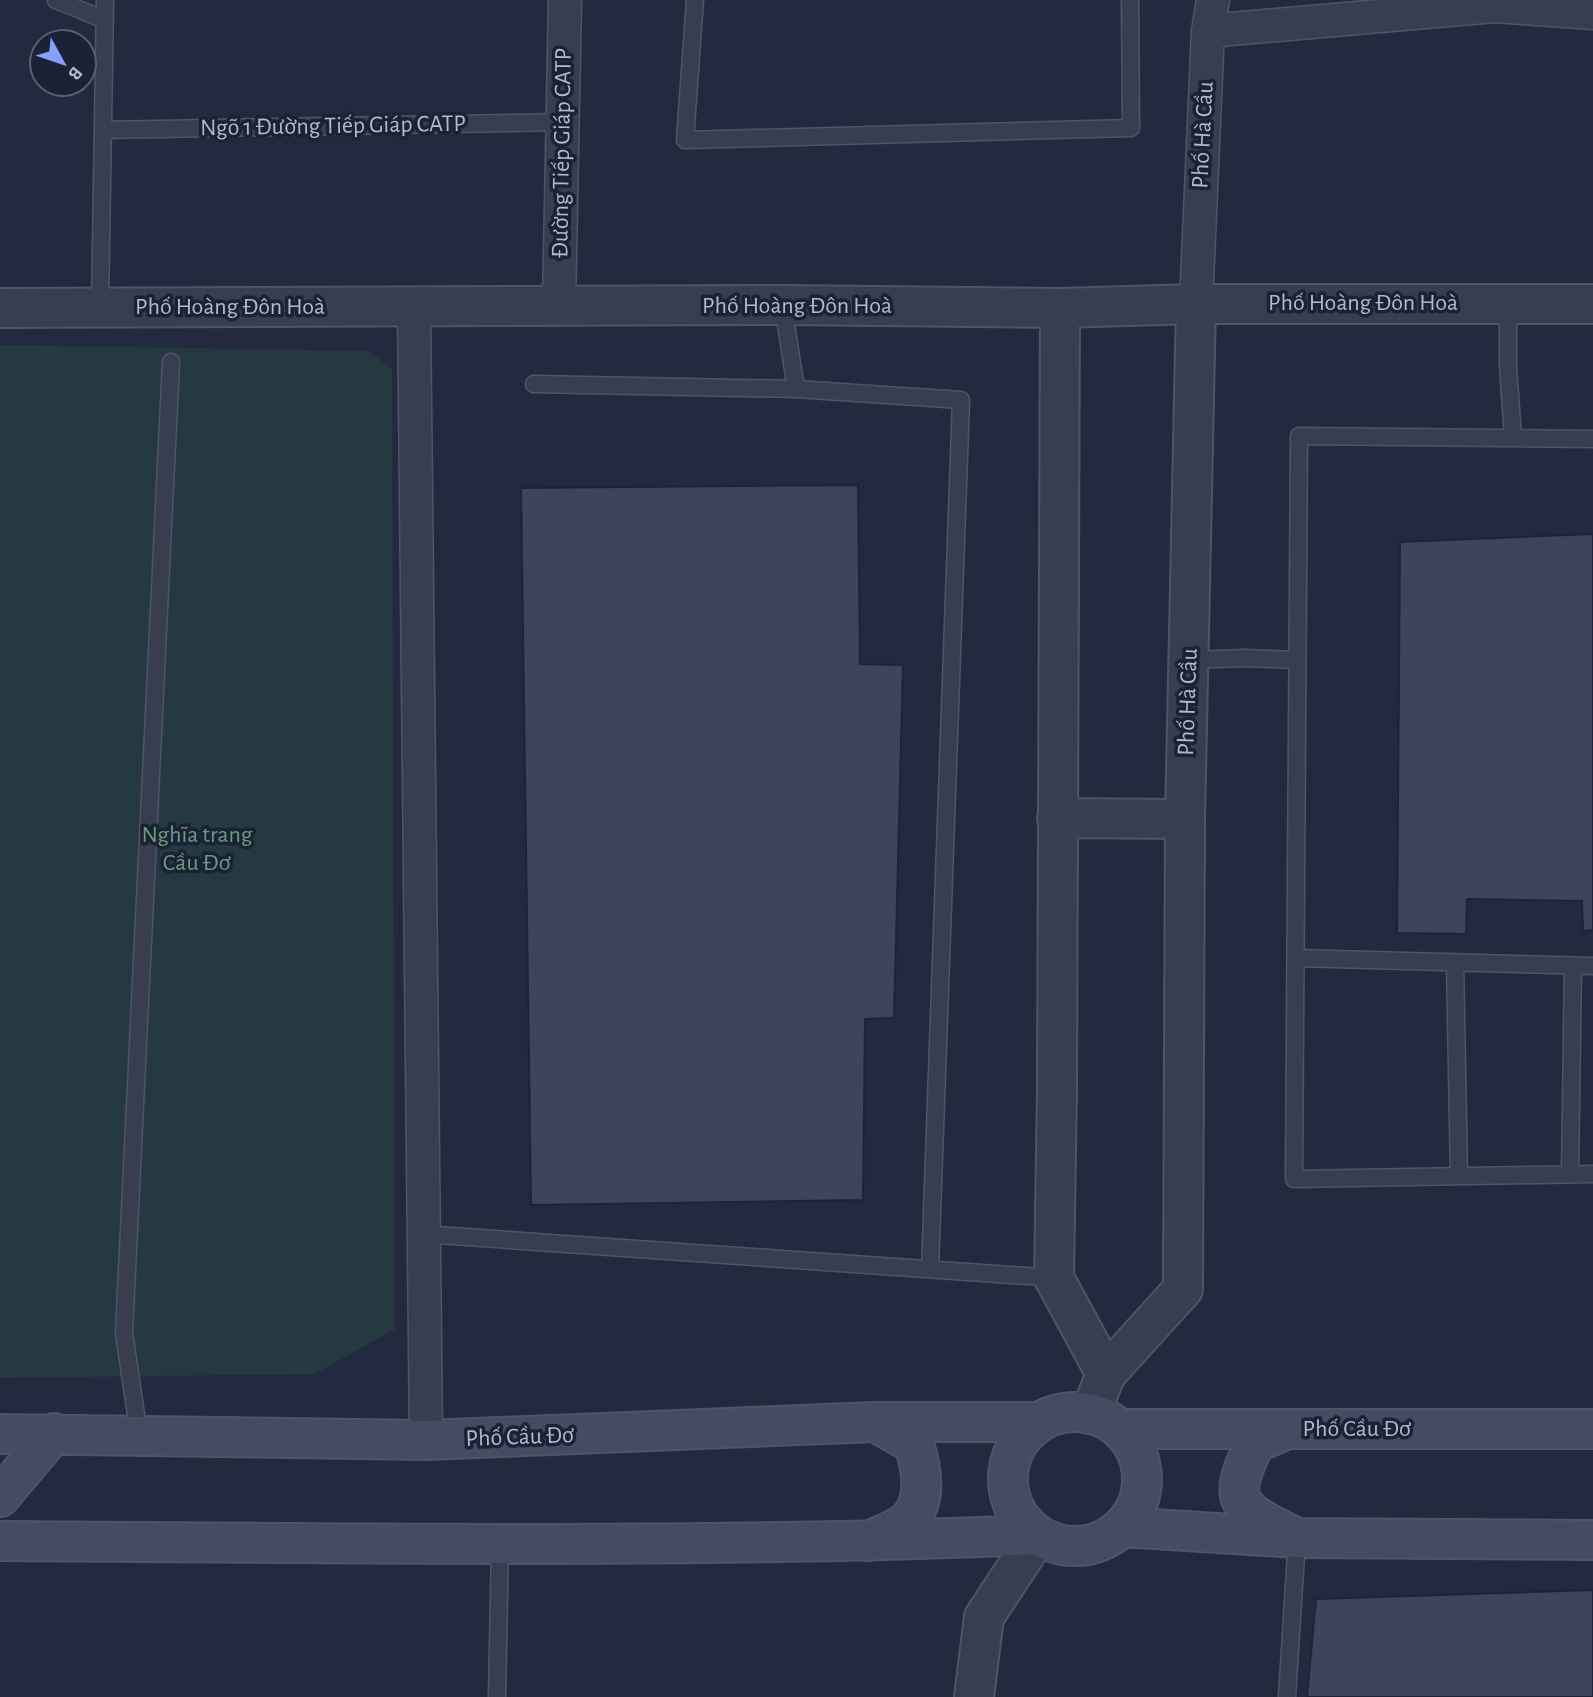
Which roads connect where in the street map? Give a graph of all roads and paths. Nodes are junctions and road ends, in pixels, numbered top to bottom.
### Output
1 (56, 0) edge
2 (105, 0) edge
3 (565, 0) edge
4 (695, 0) edge
5 (1130, 0) edge
6 (1494, 3) edge
7 (1593, 13) edge
8 (1210, 15) edge
9 (105, 20) junction
10 (563, 122) junction
11 (103, 130) junction
12 (1508, 303) junction
13 (1196, 304) junction
14 (1593, 304) edge
15 (783, 305) junction
16 (559, 306) junction
17 (414, 307) junction
18 (0, 308) edge
19 (100, 308) junction
20 (1060, 308) junction
21 (171, 362) dead end
22 (534, 384) dead end
23 (796, 389) junction
24 (1513, 438) junction
25 (1593, 439) edge
26 (1190, 660) junction
27 (1297, 660) junction
28 (1057, 818) junction
29 (1185, 819) junction
30 (1297, 958) junction
31 (1455, 962) junction
32 (1573, 965) junction
33 (1593, 966) edge
34 (1570, 1174) junction
35 (1593, 1174) edge
36 (1459, 1177) junction
37 (423, 1234) junction
38 (930, 1269) junction
39 (1054, 1278) junction
40 (1106, 1374) junction
41 (1105, 1421) junction
42 (875, 1422) junction
43 (1039, 1422) junction
44 (1288, 1429) junction
45 (1593, 1429) edge
46 (54, 1433) junction
47 (0, 1434) edge
48 (139, 1435) junction
49 (426, 1440) junction
50 (0, 1497) edge
51 (1122, 1527) junction
52 (1038, 1535) junction
53 (1297, 1538) junction
54 (1593, 1540) edge
55 (0, 1541) edge
56 (867, 1542) junction
57 (499, 1544) junction
58 (497, 1697) edge
59 (974, 1697) edge
60 (1287, 1697) edge

1 - 9 lane
2 - 9 lane
3 - 10 street, Đường Tiếp Giáp CATP
4 - 5 lane
6 - 7 street
6 - 8 street
8 - 13 street, Phố Hà Cầu
9 - 11 lane
10 - 11 lane, Ngõ 1 Đường Tiếp Giáp CATP
10 - 16 street, Đường Tiếp Giáp CATP
11 - 19 lane
12 - 13 street, Phố Hoàng Đôn Hoà
12 - 14 street, Phố Hoàng Đôn Hoà
12 - 24 lane
13 - 20 street, Phố Hoàng Đôn Hoà
13 - 26 street, Phố Hà Cầu
15 - 16 street, Phố Hoàng Đôn Hoà
15 - 20 street, Phố Hoàng Đôn Hoà
15 - 23 lane
16 - 17 street, Phố Hoàng Đôn Hoà
17 - 19 street, Phố Hoàng Đôn Hoà
17 - 37 street
18 - 19 street, Phố Hoàng Đôn Hoà
20 - 28 street
21 - 48 lane
22 - 23 lane
23 - 38 lane
24 - 25 lane
24 - 27 lane
26 - 27 lane
26 - 29 street, Phố Hà Cầu
27 - 30 lane
28 - 29 street
28 - 39 street
29 - 40 street, Phố Hà Cầu
30 - 31 lane
30 - 36 lane
31 - 32 lane
31 - 36 lane
32 - 33 lane
32 - 34 lane
34 - 35 lane
34 - 36 lane
37 - 38 lane
37 - 49 street
38 - 39 lane
39 - 40 street
40 - 41 street, Phố Hà Cầu
41 - 43 main road
41 - 44 main road, Phố Cầu Đơ
41 - 51 main road
42 - 43 main road, Phố Cầu Đơ
42 - 49 main road, Phố Cầu Đơ
42 - 56 main road
43 - 52 main road
44 - 45 main road, Phố Cầu Đơ
44 - 53 main road
46 - 47 main road, Phố Cầu Đơ
46 - 48 main road, Phố Cầu Đơ
46 - 50 main road
48 - 49 main road, Phố Cầu Đơ
51 - 52 main road
51 - 53 main road
52 - 56 main road
52 - 59 street
53 - 54 main road
53 - 60 lane
55 - 57 main road
56 - 57 main road
57 - 58 lane

